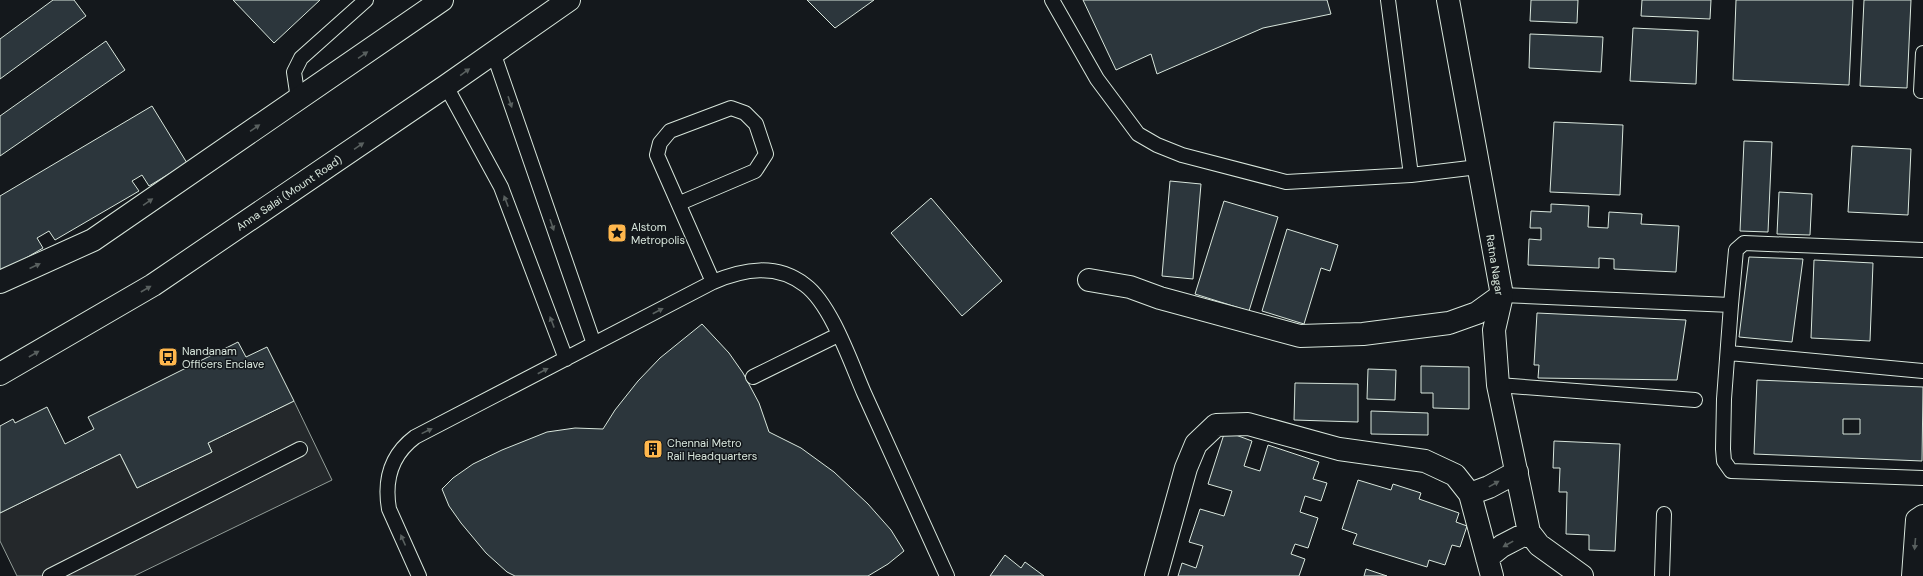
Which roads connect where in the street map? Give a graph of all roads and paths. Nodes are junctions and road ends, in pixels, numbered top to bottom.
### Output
1 (366, 0) edge
2 (442, 0) edge
3 (569, 0) edge
4 (1052, 0) edge
5 (1388, 0) edge
6 (1448, 0) edge
7 (493, 52) junction
8 (1923, 53) edge
9 (446, 86) junction
10 (1921, 91) dead end
11 (298, 99) junction
12 (1478, 167) junction
13 (1411, 176) junction
14 (680, 203) junction
15 (1923, 250) edge
16 (1089, 280) dead end
17 (0, 282) edge
18 (713, 282) junction
19 (1502, 295) junction
20 (1731, 305) junction
21 (838, 335) junction
22 (594, 344) junction
23 (1729, 353) junction
24 (566, 359) junction
25 (1923, 371) edge
26 (0, 374) edge
27 (753, 377) dead end
28 (1498, 385) junction
29 (1695, 400) dead end
30 (300, 449) dead end
31 (1517, 472) junction
32 (1923, 478) edge
33 (1470, 494) junction
34 (1664, 514) dead end
35 (1923, 516) edge
36 (1529, 532) junction
37 (1490, 567) edge
38 (50, 576) edge
39 (418, 576) edge
40 (947, 576) edge
41 (1156, 576) edge
42 (1582, 576) edge
43 (1662, 576) edge
44 (1913, 576) edge

1 - 11 lane
11 -> 2 street
3 - 7 street, Anna Salai (Mount Road)
4 - 13 lane
5 - 13 lane
6 - 12 street, Ratna Nagar
9 -> 7 street, Anna Salai (Mount Road)
7 -> 22 lane
8 - 10 lane
24 -> 9 lane
26 -> 9 street, Anna Salai (Mount Road)
17 -> 11 street
12 - 13 lane
12 - 19 street, Ratna Nagar
14 - 14 lane
14 - 18 lane
15 - 20 lane
16 - 19 street
18 - 21 lane
22 -> 18 lane
19 - 20 lane
19 - 28 street, Ratna Nagar
20 - 23 lane
21 - 27 lane
21 - 40 lane
22 - 24 lane
23 - 25 lane
23 - 32 lane
39 -> 24 lane
28 - 29 lane
28 - 31 street, Ratna Nagar
30 - 38 lane
33 -> 31 street
31 - 36 street, Ratna Nagar
33 - 37 street
33 - 41 street
34 - 43 lane
35 -> 44 street
36 -> 37 street
36 - 42 street, Ratna Nagar

